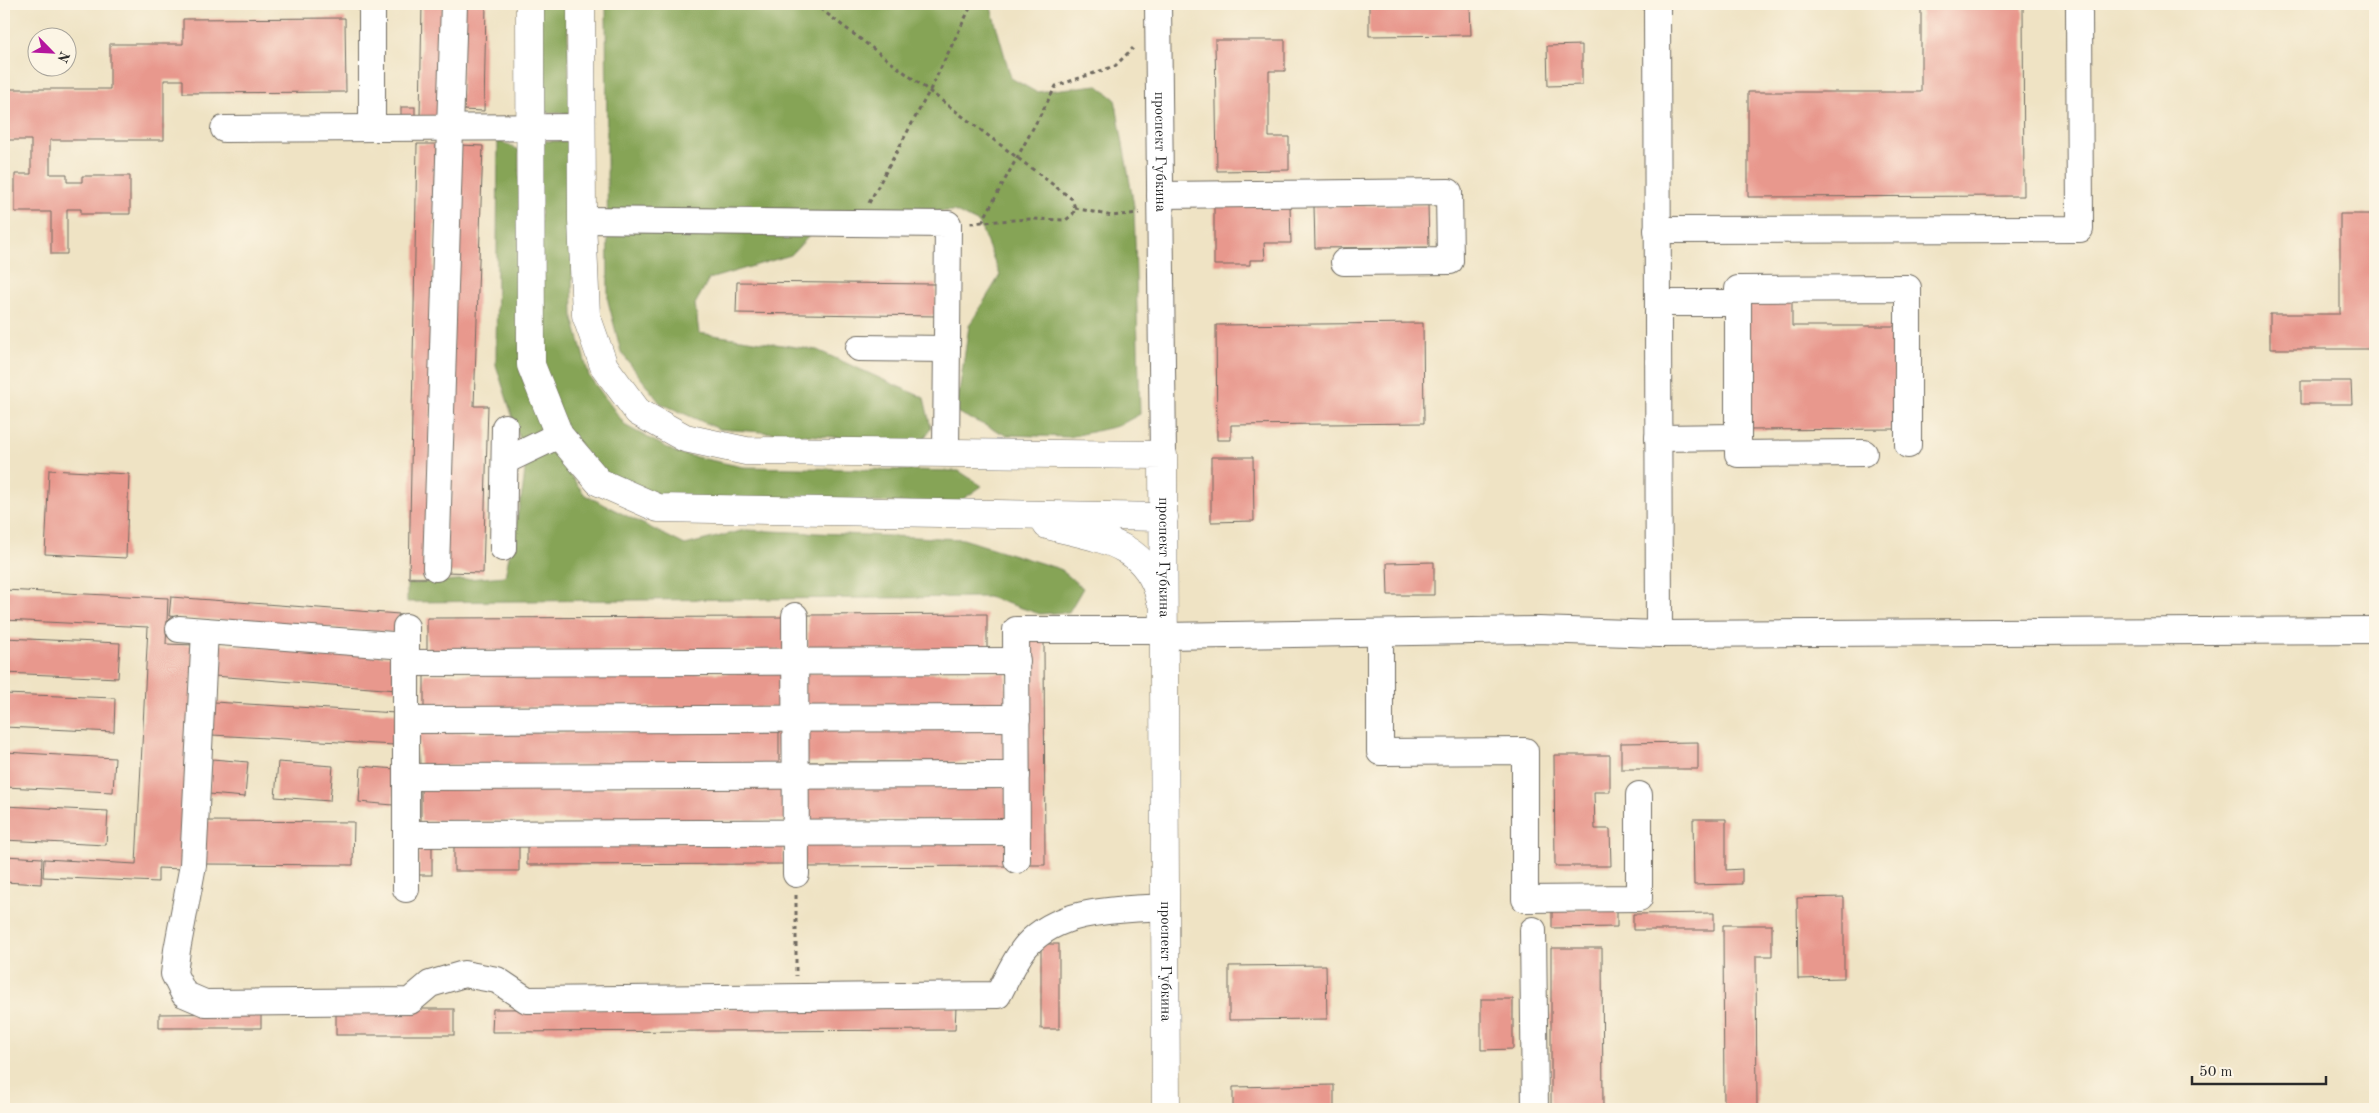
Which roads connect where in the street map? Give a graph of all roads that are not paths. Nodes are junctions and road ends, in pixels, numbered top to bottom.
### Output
1 (372, 4) edge
2 (454, 4) edge
3 (530, 4) edge
4 (581, 4) edge
5 (1158, 4) edge
6 (1657, 4) edge
7 (2079, 4) edge
8 (530, 127) junction
9 (581, 127) junction
10 (372, 128) junction
11 (452, 128) junction
12 (224, 129) dead end
13 (1160, 203) junction
14 (582, 220) junction
15 (1658, 230) junction
16 (1344, 262) dead end
17 (1658, 303) junction
18 (1738, 303) junction
19 (859, 348) dead end
20 (947, 349) junction
21 (505, 427) dead end
22 (559, 434) junction
23 (1738, 437) junction
24 (1658, 438) junction
25 (1908, 445) dead end
26 (946, 453) junction
27 (1864, 453) dead end
28 (1163, 455) junction
29 (505, 461) junction
30 (1005, 514) junction
31 (1164, 517) junction
32 (503, 548) dead end
33 (436, 568) dead end
34 (795, 616) dead end
35 (1163, 627) junction
36 (179, 629) dead end
37 (2375, 630) edge
38 (205, 631) junction
39 (1380, 633) junction
40 (1659, 634) junction
41 (406, 645) junction
42 (1017, 661) junction
43 (795, 662) junction
44 (1017, 718) junction
45 (795, 719) junction
46 (406, 720) junction
47 (1017, 775) junction
48 (795, 776) junction
49 (406, 777) junction
50 (1639, 794) dead end
51 (1017, 832) junction
52 (795, 833) junction
53 (406, 834) junction
54 (1017, 860) dead end
55 (796, 874) road end
56 (406, 889) dead end
57 (1165, 907) junction
58 (1533, 930) dead end
59 (1166, 1109) edge
60 (1535, 1109) edge

1 - 10 street
2 - 11 street
3 - 8 main road
4 - 9 main road
5 - 13 street, проспект Губкина
6 - 15 street
7 - 15 street
8 - 9 street
8 - 11 street
8 - 22 main road
9 - 14 main road
10 - 11 street
10 - 12 street
11 - 33 street
13 - 16 street
13 - 28 street, проспект Губкина
14 - 20 street
14 - 26 main road
15 - 17 street
17 - 18 street
17 - 24 street
18 - 23 street
18 - 25 street
19 - 20 street
20 - 26 street
21 - 29 street
22 - 29 street
22 - 30 main road
23 - 24 street
23 - 27 street
24 - 40 street
26 - 28 main road
28 - 31 main road, проспект Губкина
29 - 32 street
30 - 31 main road
30 - 35 main road
31 - 35 main road, проспект Губкина
34 - 43 street
35 - 39 street
35 - 42 street
35 - 57 main road, проспект Губкина
36 - 38 street
37 - 40 street
38 - 41 street
38 - 57 street
39 - 40 street
39 - 50 street
41 - 43 street
41 - 46 street
42 - 43 street
42 - 44 street
43 - 45 street
44 - 45 street
44 - 47 street
45 - 46 street
45 - 48 street
46 - 49 street
47 - 48 street
47 - 51 street
48 - 49 street
48 - 52 street
49 - 53 street
51 - 52 street
51 - 54 street
52 - 53 street
52 - 55 street
53 - 56 street
57 - 59 main road, проспект Губкина
58 - 60 street

